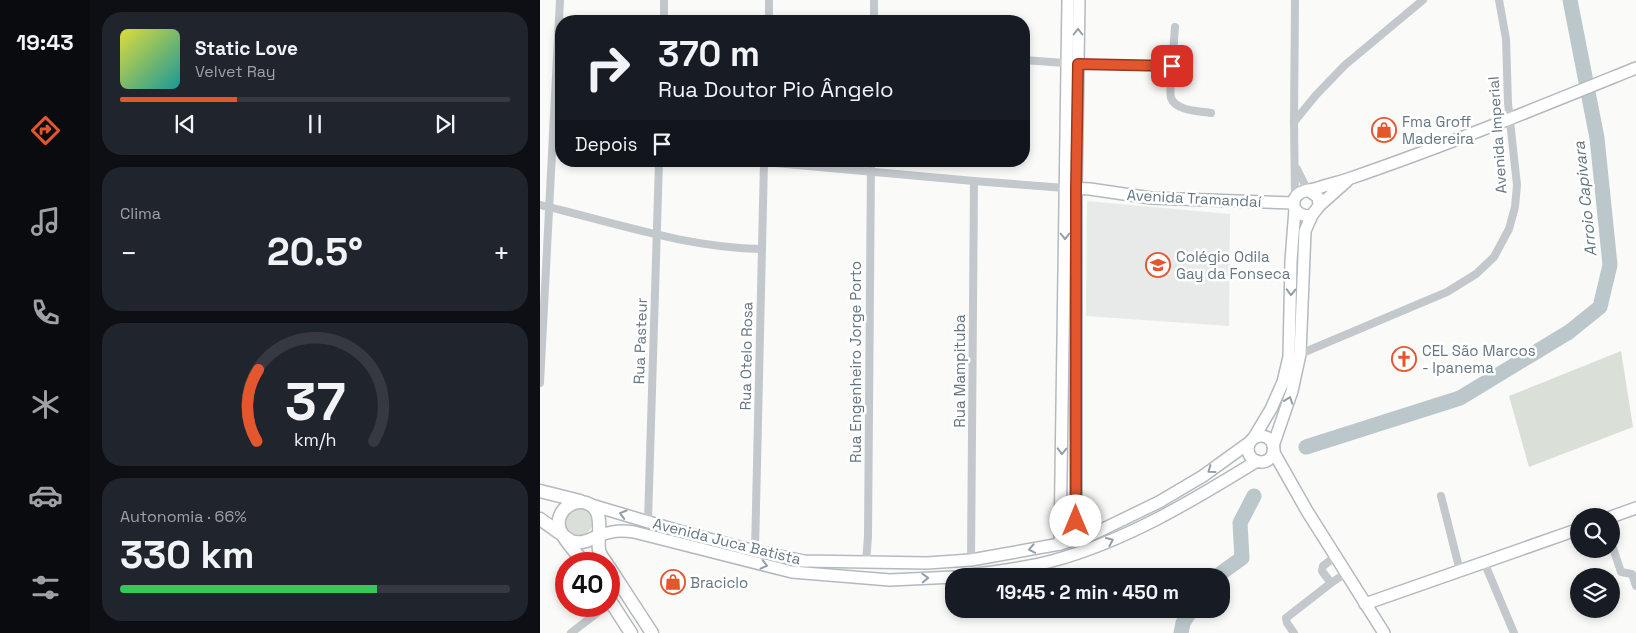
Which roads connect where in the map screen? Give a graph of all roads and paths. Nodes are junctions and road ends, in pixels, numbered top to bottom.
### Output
1 (560, 0) edge
2 (664, 0) edge
3 (769, 0) edge
4 (874, 0) edge
5 (1068, 0) edge
6 (1078, 0) edge
7 (1295, 0) edge
8 (1423, 0) edge
9 (1499, 0) edge
10 (559, 15) edge
11 (664, 15) edge
12 (769, 15) edge
13 (874, 15) edge
14 (1175, 26) dead end
15 (1030, 60) edge
16 (1073, 63) junction
17 (1172, 66) junction
18 (1636, 68) edge
19 (555, 94) edge
20 (1211, 113) dead end
21 (1510, 119) junction
22 (1294, 122) junction
23 (1295, 165) junction
24 (659, 167) edge
25 (764, 167) edge
26 (818, 167) edge
27 (871, 167) edge
28 (871, 172) junction
29 (1350, 178) junction
30 (974, 181) junction
31 (1071, 188) junction
32 (1309, 191) junction
33 (1295, 203) junction
34 (540, 205) edge
35 (549, 207) junction
36 (1316, 211) junction
37 (657, 234) junction
38 (762, 249) junction
39 (1077, 307) junction
40 (1064, 308) junction
41 (1300, 354) junction
42 (540, 383) edge
43 (1076, 415) junction
44 (1063, 416) junction
45 (1252, 440) junction
46 (1273, 448) junction
47 (1260, 461) junction
48 (1289, 480) junction
49 (540, 491) edge
50 (1442, 496) dead end
51 (585, 503) junction
52 (1636, 508) edge
53 (1620, 514) edge
54 (540, 519) edge
55 (648, 521) junction
56 (1570, 532) edge
57 (598, 536) junction
58 (566, 538) junction
59 (1076, 539) junction
60 (1060, 544) junction
61 (754, 551) junction
62 (576, 552) edge
63 (600, 552) edge
64 (1336, 556) junction
65 (1616, 558) edge
66 (971, 560) junction
67 (1484, 562) junction
68 (866, 563) junction
69 (1012, 568) edge
70 (1460, 571) junction
71 (1346, 573) junction
72 (945, 577) edge
73 (1331, 582) junction
74 (620, 584) edge
75 (1636, 586) edge
76 (1365, 604) junction
77 (592, 617) edge
78 (619, 617) edge
79 (572, 633) edge
80 (631, 633) edge
81 (652, 633) edge
82 (1294, 633) edge
83 (1384, 633) edge
84 (1514, 633) edge

1 - 10 street
2 - 11 street
3 - 12 street
4 - 13 street
5 - 16 main road
16 -> 6 main road
7 - 22 street
8 - 22 street
9 - 21 street, Avenida Imperial
14 - 17 street
15 - 16 street
16 - 17 street
16 - 31 main road
17 - 20 street
18 - 21 main road
19 - 35 street
21 - 29 main road
21 - 41 street, Avenida Imperial
22 - 23 street
23 - 32 street
23 - 33 street
24 - 37 street, Rua Pasteur
25 - 38 street, Rua Otelo Rosa
26 - 28 street, Avenida Tramandaí
27 - 28 street, Rua Engenheiro Jorge Porto
28 - 30 street, Avenida Tramandaí
28 - 68 street, Rua Engenheiro Jorge Porto
29 - 32 main road
29 - 36 main road
30 - 31 street, Avenida Tramandaí
30 - 66 street, Rua Mampituba
31 - 33 main road, Avenida Tramandaí
31 - 39 main road
31 -> 40 main road
32 - 33 main road
32 - 36 main road
33 - 36 main road
33 -> 45 main road
34 - 35 street
35 - 37 street
35 - 42 street
36 - 41 main road
37 - 38 street
37 - 55 street, Rua Pasteur
38 - 61 street, Rua Otelo Rosa
39 - 40 main road
39 - 43 main road
40 - 44 main road
46 -> 41 main road
43 - 44 main road
43 - 59 main road
44 -> 60 main road
45 - 46 main road
45 - 47 main road
45 -> 59 main road, Avenida Juca Batista
46 - 47 main road
46 - 48 main road
47 - 48 main road
69 -> 47 main road
48 - 64 main road
49 - 51 main road, Avenida Juca Batista
50 - 70 street
55 -> 51 main road, Avenida Juca Batista
51 - 57 main road
51 - 58 main road
52 - 53 main road
54 - 58 main road
55 - 61 main road, Avenida Juca Batista
56 - 67 main road
57 - 58 main road, Avenida Juca Batista
57 - 63 main road
57 -> 72 main road, Avenida Juca Batista
58 - 62 main road
59 - 60 main road, Avenida Juca Batista
60 -> 66 main road, Avenida Juca Batista
61 - 68 main road, Avenida Juca Batista
64 - 71 main road
64 - 73 street
65 - 75 street
66 - 68 main road, Avenida Juca Batista
67 - 70 main road
67 - 84 street
70 - 76 main road
71 - 73 street
71 - 76 main road
73 - 82 street
74 - 81 main road
76 - 83 main road
77 - 79 street
78 - 80 main road

